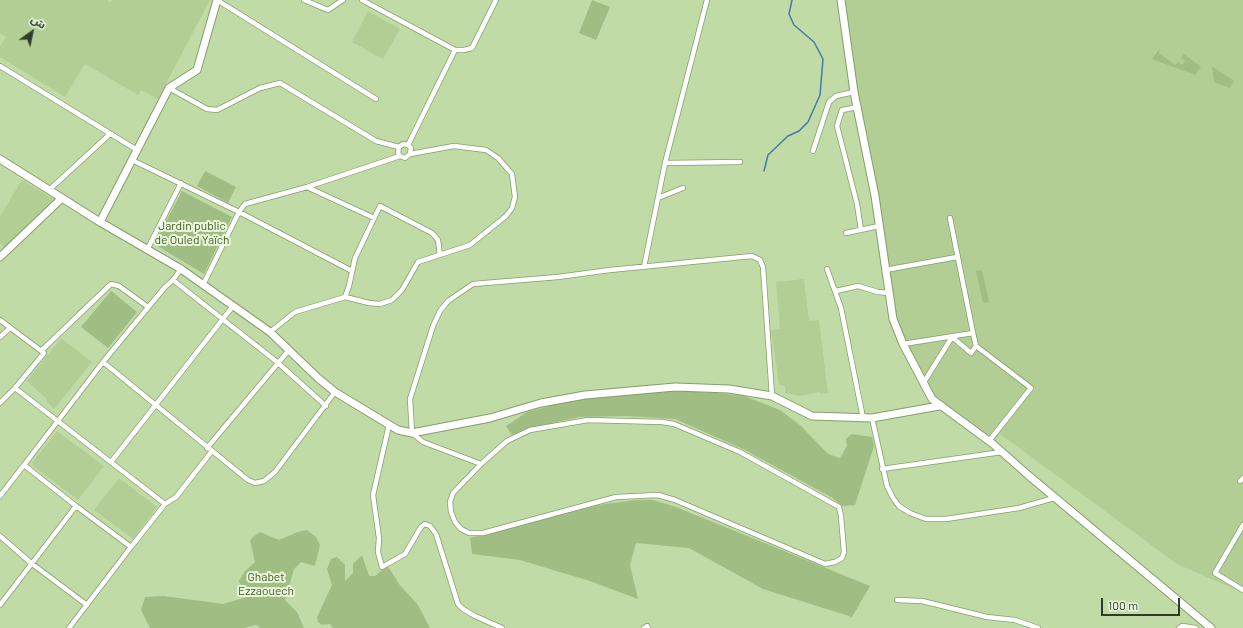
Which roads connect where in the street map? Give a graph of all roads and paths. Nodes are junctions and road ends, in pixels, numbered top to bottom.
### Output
1 (217, 0) edge
2 (304, 0) edge
3 (343, 0) edge
4 (362, 0) edge
5 (496, 0) edge
6 (707, 0) edge
7 (841, 0) edge
8 (455, 50) junction
9 (0, 66) edge
10 (169, 88) junction
11 (854, 92) junction
12 (376, 99) dead end
13 (858, 107) junction
14 (110, 134) junction
15 (408, 145) junction
16 (399, 147) junction
17 (137, 150) junction
18 (813, 151) dead end
19 (410, 154) junction
20 (400, 156) junction
21 (0, 159) edge
22 (132, 160) junction
23 (740, 162) dead end
24 (665, 163) junction
25 (181, 183) junction
26 (307, 187) junction
27 (683, 188) dead end
28 (49, 190) junction
29 (62, 198) junction
30 (658, 198) junction
31 (239, 212) junction
32 (374, 218) junction
33 (950, 218) dead end
34 (100, 222) junction
35 (879, 226) junction
36 (861, 230) junction
37 (846, 233) dead end
38 (147, 250) junction
39 (1, 254) edge
40 (440, 254) junction
41 (957, 257) junction
42 (644, 267) junction
43 (181, 269) junction
44 (827, 269) dead end
45 (885, 270) junction
46 (352, 271) junction
47 (173, 280) junction
48 (204, 285) junction
49 (836, 291) junction
50 (889, 293) junction
51 (345, 297) junction
52 (233, 306) junction
53 (148, 307) junction
54 (223, 319) junction
55 (0, 320) edge
56 (10, 328) junction
57 (270, 332) junction
58 (972, 333) junction
59 (0, 337) edge
60 (952, 337) junction
61 (903, 344) junction
62 (976, 346) junction
63 (289, 350) junction
64 (41, 351) junction
65 (102, 362) junction
66 (277, 362) junction
67 (924, 382) junction
68 (15, 388) junction
69 (335, 392) junction
70 (772, 396) junction
71 (0, 403) edge
72 (155, 406) junction
73 (326, 406) junction
74 (939, 406) junction
75 (863, 418) junction
76 (872, 418) junction
77 (58, 420) junction
78 (389, 425) junction
79 (412, 434) junction
80 (989, 441) junction
81 (207, 448) junction
82 (212, 451) junction
83 (1002, 452) junction
84 (111, 462) junction
85 (481, 464) junction
86 (24, 465) junction
87 (882, 469) junction
88 (0, 496) edge
89 (1054, 498) junction
90 (165, 504) junction
91 (76, 506) junction
92 (1243, 525) edge
93 (0, 536) edge
94 (131, 548) junction
95 (32, 563) junction
96 (1243, 590) edge
97 (897, 600) dead end
98 (0, 605) edge
99 (87, 605) junction
100 (69, 628) edge
101 (502, 628) edge
102 (644, 628) edge
103 (648, 628) edge
104 (1038, 628) edge
105 (1179, 628) edge
106 (1196, 628) edge
107 (1211, 628) edge

1 - 10 street
1 - 12 street
2 - 3 street
4 - 8 street
5 - 8 street
6 - 24 street
7 - 11 street
8 - 15 street
9 - 14 street
10 - 16 street
10 - 17 street
11 - 13 street
11 - 18 street
13 - 35 street
13 - 36 street
14 - 17 street
14 - 28 street
15 - 16 street
15 - 19 street
16 - 20 street
17 - 22 street
19 - 20 street
19 - 40 street
20 - 26 street
21 - 28 street
22 - 25 street
22 - 34 street
23 - 24 street
24 - 30 street
25 - 31 street
25 - 38 street
26 - 31 street
26 - 32 street
27 - 30 street
28 - 29 street
29 - 34 street
29 - 39 street
30 - 42 street
31 - 46 street
31 - 48 street
32 - 40 street
32 - 46 street
33 - 41 street
34 - 38 street
35 - 36 street
35 - 45 street
36 - 37 street
38 - 43 street
40 - 51 street
41 - 45 street
41 - 58 street
42 - 70 street
42 - 79 street
43 - 47 street
43 - 48 street
44 - 49 street
45 - 50 street
46 - 51 street
47 - 53 street
47 - 54 street
48 - 52 street
49 - 50 street
49 - 75 street
50 - 61 street
51 - 57 street
52 - 54 street
52 - 57 street
53 - 64 street
53 - 65 street
54 - 66 street
54 - 72 street
55 - 56 street
56 - 59 street
56 - 64 street
57 - 63 street
58 - 60 street
58 - 62 street
60 - 61 street
60 - 62 street
60 - 67 street
61 - 67 street
62 - 80 street
63 - 66 street
63 - 69 street
64 - 68 street
65 - 72 street
65 - 77 street
66 - 73 street
66 - 81 street
67 - 74 street
68 - 71 street
68 - 77 street
69 - 73 street
69 - 78 street
70 - 75 street
70 - 79 street
72 - 81 street
72 - 84 street
73 - 82 street
74 - 76 street
74 - 80 street
75 - 76 street
76 - 87 street
77 - 84 street
77 - 86 street
78 - 79 street
78 - 101 street
79 - 85 street
80 - 83 street
81 - 82 street
82 - 90 street
83 - 87 street
83 - 89 street
84 - 90 street
85 - 85 street
86 - 88 street
86 - 91 street
87 - 89 street
89 - 107 street
90 - 94 street
91 - 94 street
91 - 95 street
92 - 96 street
93 - 95 street
94 - 99 street
95 - 98 street
95 - 99 street
97 - 104 street
99 - 100 street
102 - 103 street
105 - 106 street

